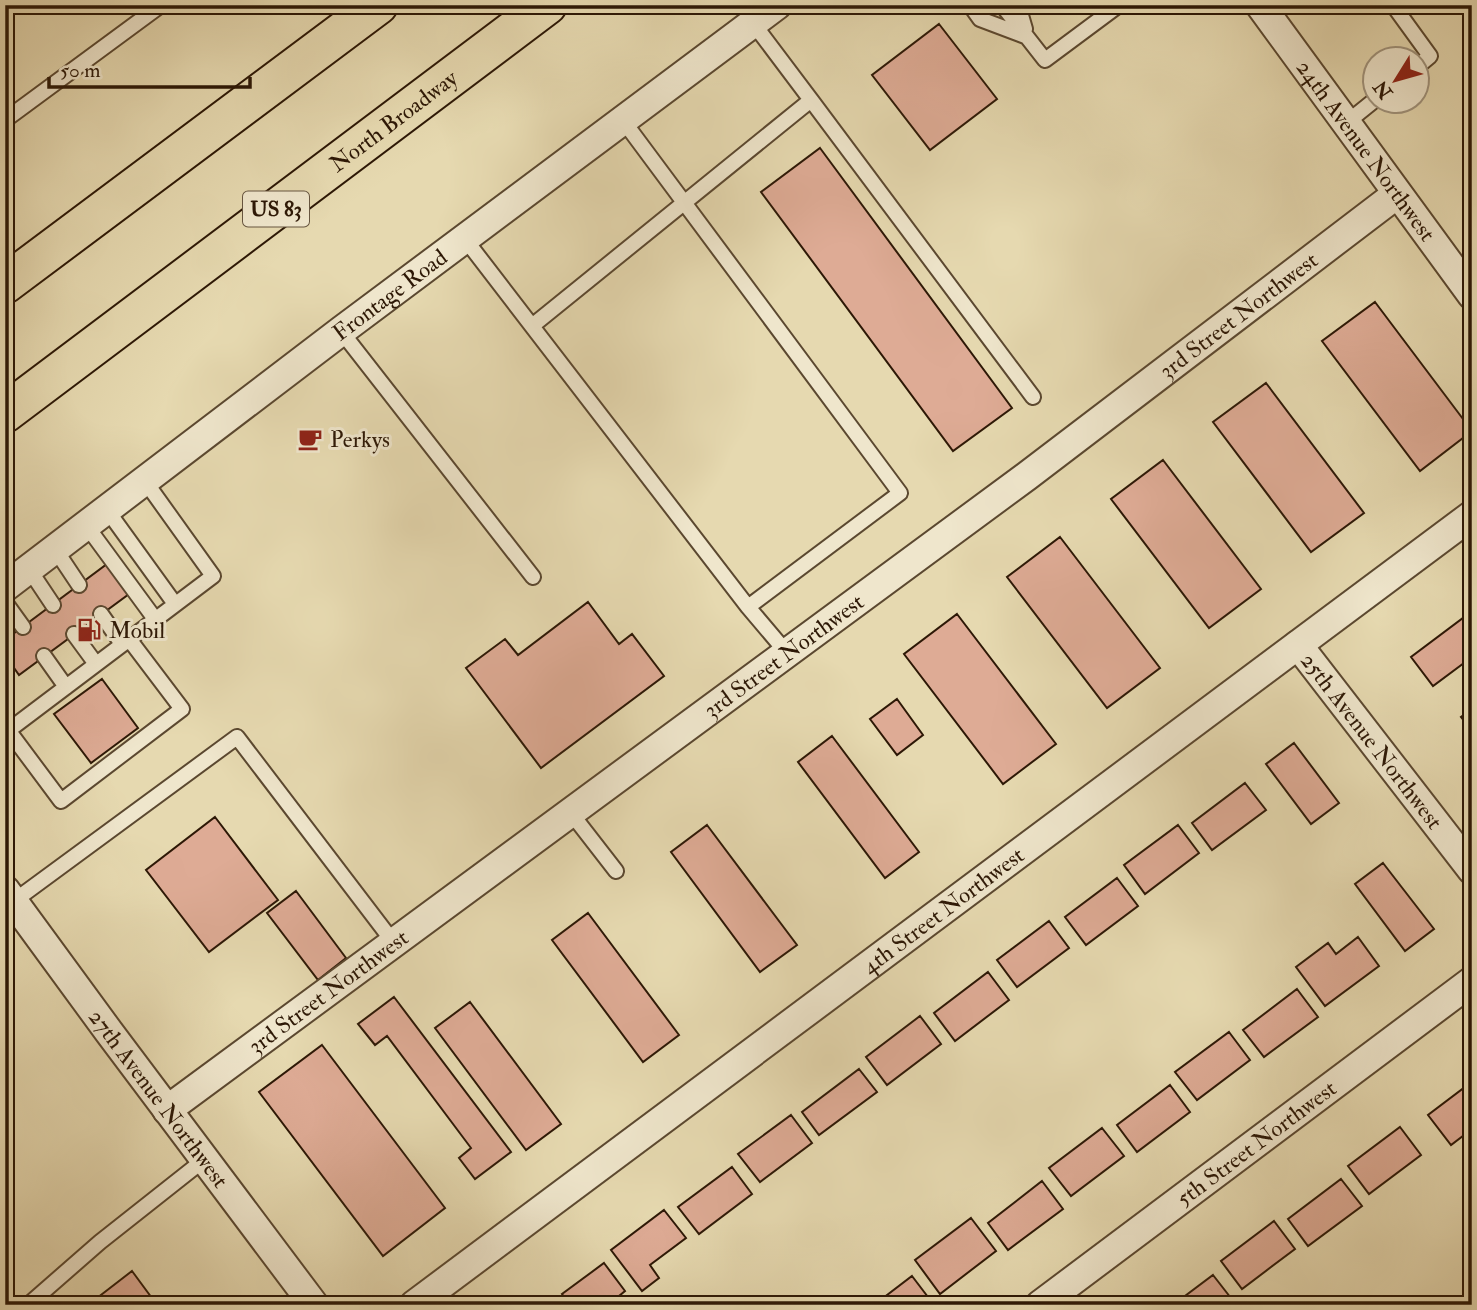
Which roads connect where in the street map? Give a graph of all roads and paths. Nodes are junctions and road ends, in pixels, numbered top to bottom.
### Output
1 (162, 5) edge
2 (378, 5) edge
3 (547, 5) edge
4 (777, 5) edge
5 (970, 5) edge
6 (1002, 5) edge
7 (1018, 5) edge
8 (1119, 5) edge
9 (1260, 5) edge
10 (1393, 5) edge
11 (753, 23) junction
12 (1027, 37) junction
13 (1423, 46) edge
14 (811, 100) junction
15 (1362, 110) edge
16 (622, 119) junction
17 (5, 120) edge
18 (1345, 124) junction
19 (1397, 194) junction
20 (684, 204) junction
21 (465, 239) junction
22 (5, 284) edge
23 (1472, 295) edge
24 (532, 326) junction
25 (341, 331) junction
26 (1033, 397) dead end
27 (5, 413) edge
28 (145, 481) junction
29 (1472, 515) edge
30 (97, 518) junction
31 (55, 550) junction
32 (29, 569) junction
33 (533, 578) dead end
34 (79, 585) dead end
35 (5, 587) edge
36 (5, 602) edge
37 (175, 604) junction
38 (53, 605) dead end
39 (748, 607) junction
40 (101, 614) dead end
41 (155, 620) junction
42 (23, 627) dead end
43 (74, 634) dead end
44 (126, 642) junction
45 (1298, 645) junction
46 (787, 653) junction
47 (44, 656) dead end
48 (96, 664) junction
49 (66, 687) junction
50 (6, 730) edge
51 (571, 813) junction
52 (1472, 870) edge
53 (616, 871) dead end
54 (9, 896) edge
55 (394, 943) junction
56 (1472, 981) edge
57 (167, 1110) junction
58 (205, 1159) junction
59 (303, 1301) edge
60 (28, 1305) edge
61 (415, 1305) edge
62 (1040, 1305) edge

1 - 17 lane
2 - 22 main road
3 - 27 main road, North Broadway / US 83
4 - 11 street, Frontage Road
5 - 12 lane
6 - 12 lane
7 - 12 lane
8 - 12 lane
9 - 18 street, 24th Avenue Northwest
10 - 13 lane
11 - 14 lane
11 - 16 street, Frontage Road
14 - 20 lane
14 - 26 lane
15 - 18 lane
16 - 20 lane
16 - 21 street, Frontage Road
18 - 19 street, 24th Avenue Northwest
19 - 23 street, 24th Avenue Northwest
19 - 46 street, 3rd Street Northwest
20 - 24 lane
20 - 39 lane
21 - 24 lane
21 - 25 street, Frontage Road
24 - 39 lane
25 - 28 street, Frontage Road
25 - 33 lane
28 - 30 street, Frontage Road
28 - 37 lane
29 - 45 street, 4th Street Northwest
30 - 31 street, Frontage Road
30 - 37 lane
30 - 41 lane
31 - 32 street, Frontage Road
31 - 34 lane
32 - 35 street, Frontage Road
32 - 38 lane
36 - 42 lane
37 - 41 lane
39 - 46 lane
40 - 44 lane
41 - 44 lane
43 - 48 lane
44 - 48 lane
44 - 50 lane
45 - 52 street, 25th Avenue Northwest
45 - 61 street, 4th Street Northwest
46 - 51 street, 3rd Street Northwest
47 - 49 lane
48 - 49 lane
49 - 50 lane
51 - 53 lane
51 - 55 street, 3rd Street Northwest
54 - 55 lane
54 - 57 street, 27th Avenue Northwest
55 - 57 street, 3rd Street Northwest
56 - 62 street, 5th Street Northwest
57 - 58 street, 27th Avenue Northwest
58 - 59 street, 27th Avenue Northwest
58 - 60 lane

